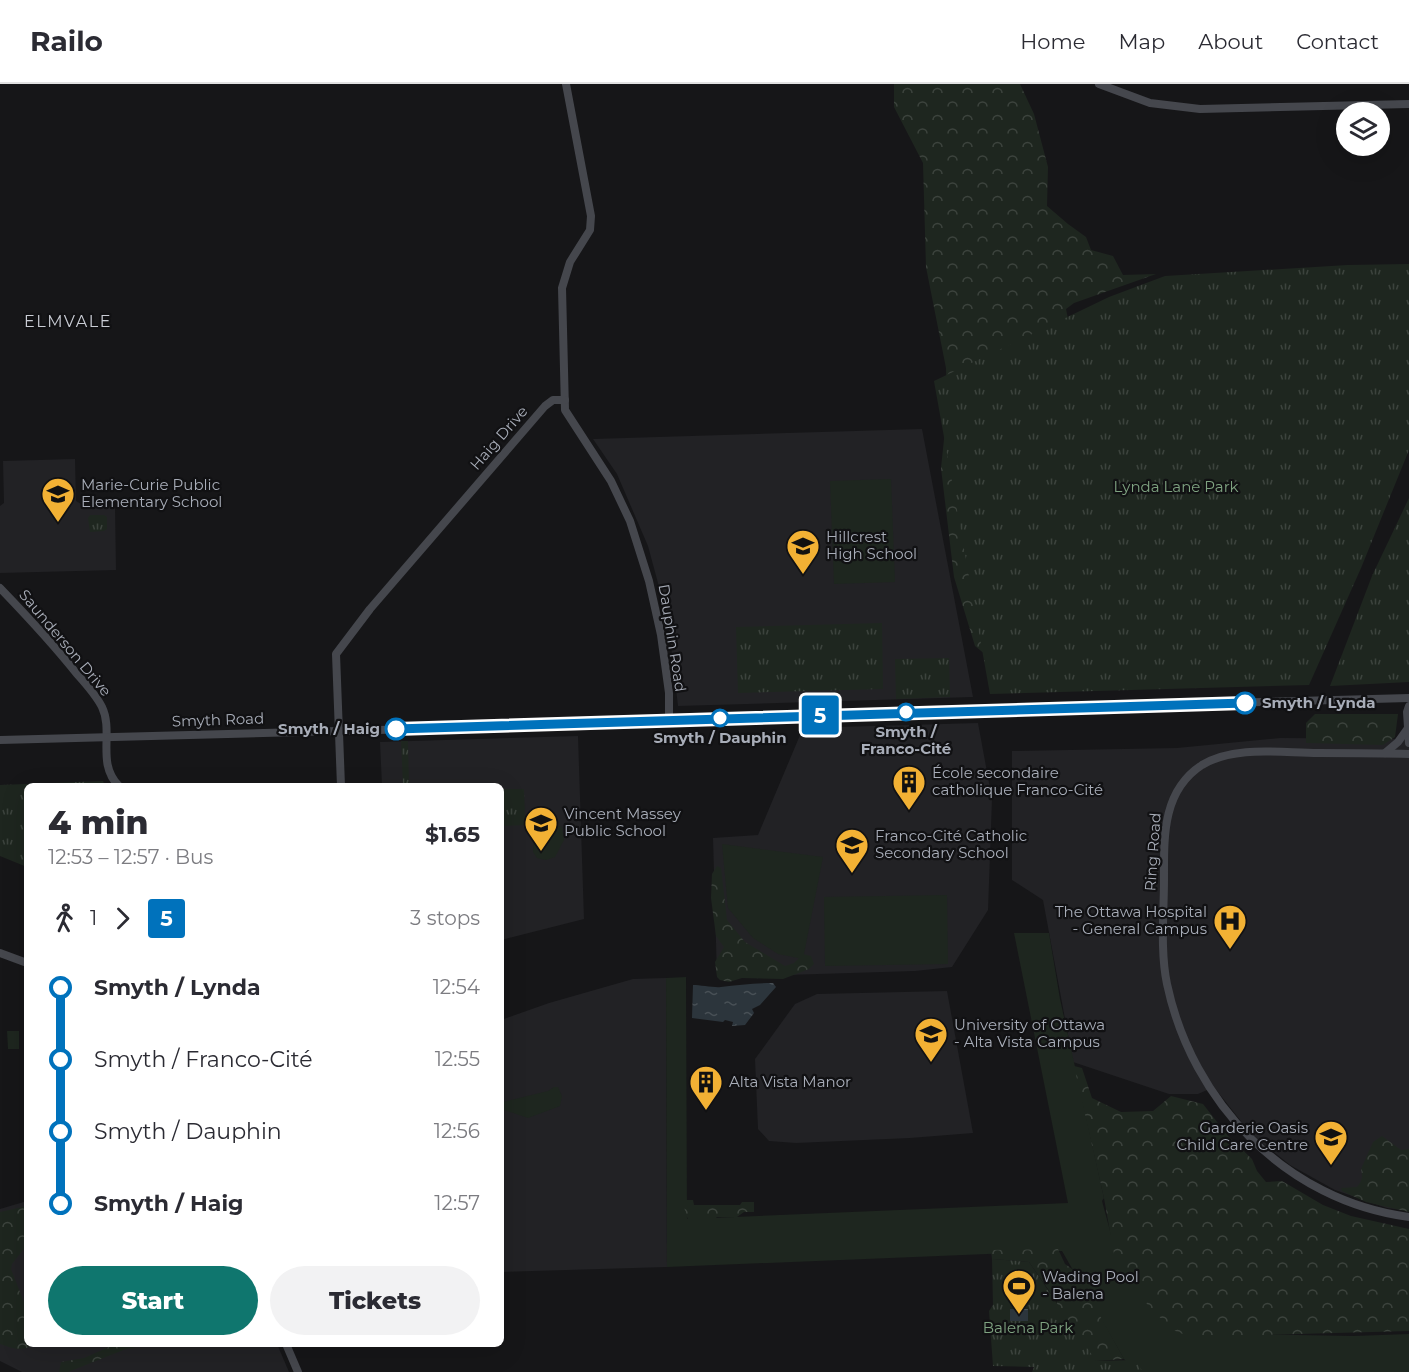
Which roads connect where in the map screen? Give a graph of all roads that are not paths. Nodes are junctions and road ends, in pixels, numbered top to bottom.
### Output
1 (566, 84) edge
2 (1099, 84) edge
3 (1409, 104) edge
4 (565, 400) junction
5 (0, 588) edge
6 (1409, 699) edge
7 (1409, 706) edge
8 (669, 720) junction
9 (1408, 728) edge
10 (339, 730) junction
11 (106, 736) junction
12 (0, 740) edge
13 (1409, 743) edge
14 (1385, 753) junction
15 (1409, 754) edge
16 (117, 783) edge
17 (340, 783) edge
18 (0, 953) edge
19 (24, 962) edge
20 (1409, 1216) edge
21 (287, 1347) edge
22 (298, 1372) edge

1 - 4 street
2 - 3 street
4 - 8 street, Dauphin Road
4 - 10 street, Haig Drive
5 - 11 street, Saunderson Drive
6 - 8 street, Smyth Road
7 - 9 street
8 - 10 street, Smyth Road
9 - 13 street
9 - 14 street
10 - 11 street, Smyth Road
10 - 17 street, Haig Drive
11 - 12 street, Smyth Road
11 - 16 street, Saunderson Drive
14 - 15 street, Ring Road
14 - 20 street, Ring Road
18 - 19 street
21 - 22 street

